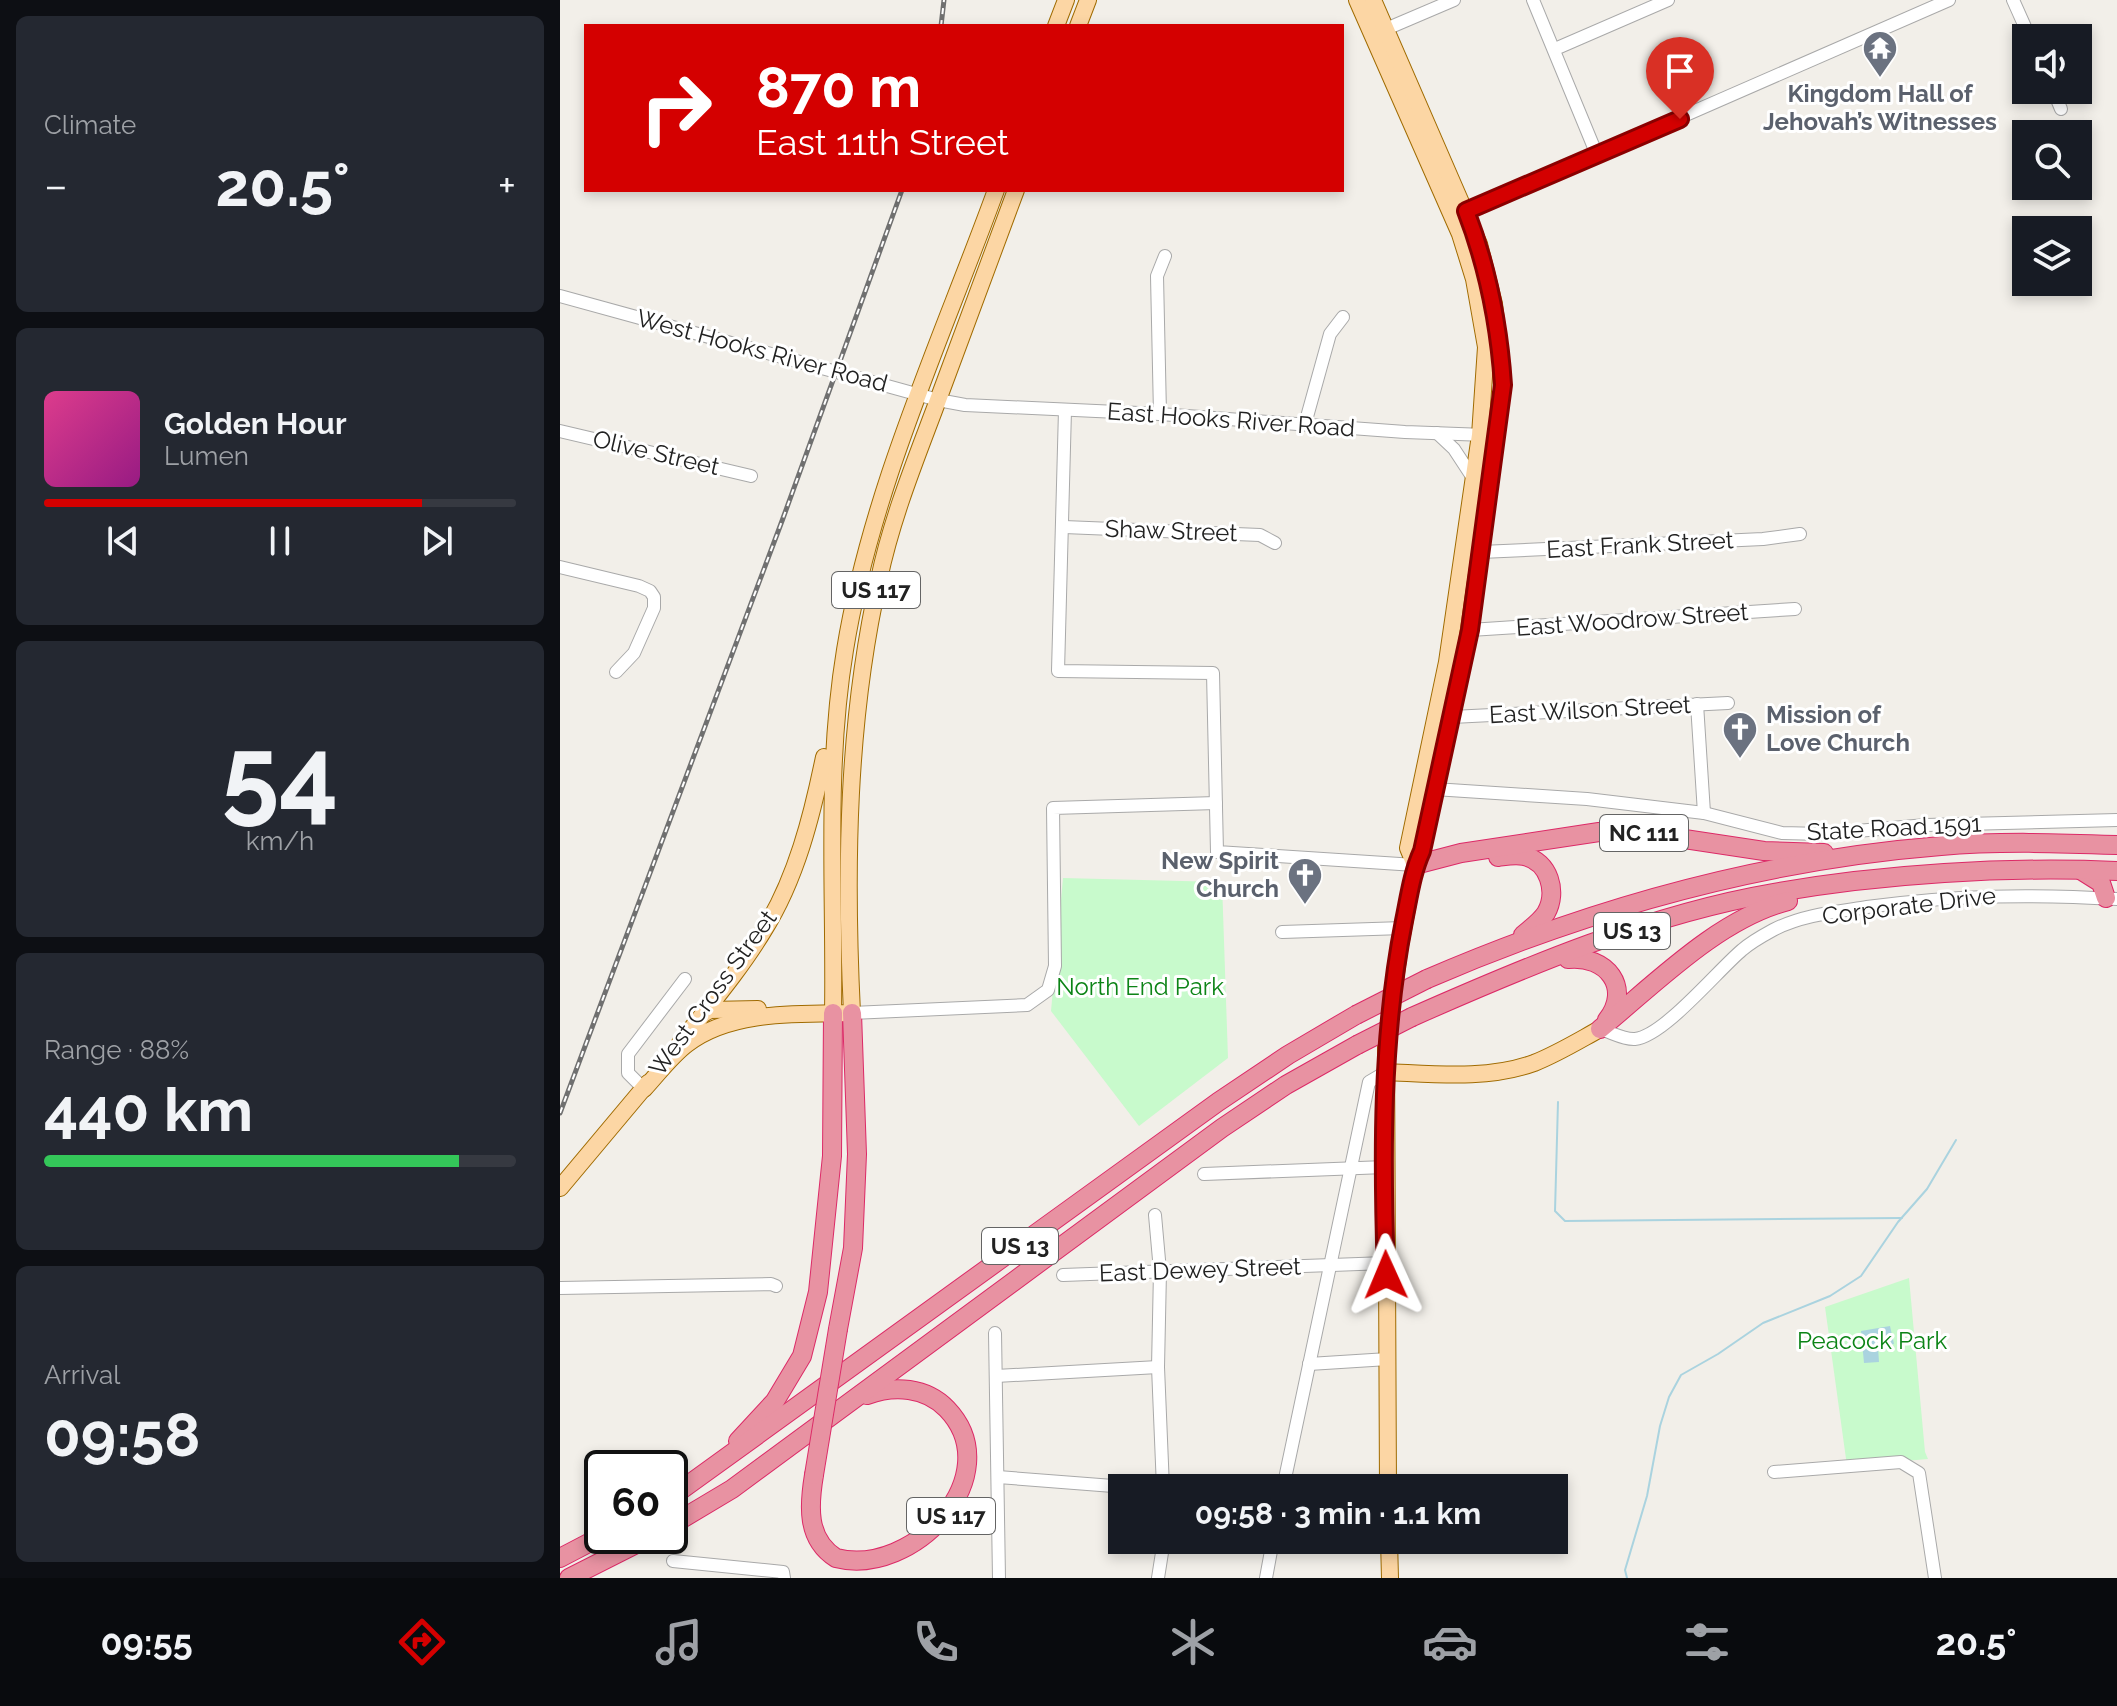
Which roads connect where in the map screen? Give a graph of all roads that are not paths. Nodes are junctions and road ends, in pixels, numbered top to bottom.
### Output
1 (1066, 0) edge
2 (1088, 0) edge
3 (1357, 0) edge
4 (1366, 0) edge
5 (1373, 0) edge
6 (1454, 0) edge
7 (1533, 0) edge
8 (1668, 0) edge
9 (1949, 0) edge
10 (2013, 0) edge
11 (1057, 24) edge
12 (1079, 24) edge
13 (2024, 24) edge
14 (1386, 29) junction
15 (1555, 49) junction
16 (2059, 104) edge
17 (2061, 109) dead end
18 (1597, 155) junction
19 (995, 192) edge
20 (1015, 192) edge
21 (1460, 214) junction
22 (1165, 256) dead end
23 (560, 296) edge
24 (1343, 317) dead end
25 (919, 394) junction
26 (938, 400) junction
27 (965, 405) joint
28 (1065, 410) junction
29 (1160, 414) junction
30 (1305, 424) junction
31 (560, 431) edge
32 (1437, 433) junction
33 (1488, 435) junction
34 (751, 476) dead end
35 (1473, 478) junction
36 (1064, 527) junction
37 (1800, 534) dead end
38 (1275, 543) dead end
39 (1481, 552) junction
40 (560, 567) edge
41 (862, 570) junction
42 (879, 575) junction
43 (1795, 609) dead end
44 (1470, 630) junction
45 (616, 672) dead end
46 (839, 689) junction
47 (1728, 703) dead end
48 (1697, 704) junction
49 (1452, 717) junction
50 (1434, 789) junction
51 (1216, 803) junction
52 (1704, 813) junction
53 (2117, 820) edge
54 (2117, 845) edge
55 (1874, 853) junction
56 (1415, 865) junction
57 (2082, 871) junction
58 (2117, 871) edge
59 (2117, 880) edge
60 (1862, 882) junction
61 (2111, 898) edge
62 (1403, 928) junction
63 (1282, 932) dead end
64 (1487, 953) junction
65 (1521, 969) junction
66 (685, 979) dead end
67 (842, 1009) junction
68 (702, 1014) junction
69 (1600, 1029) junction
70 (1386, 1072) junction
71 (644, 1089) junction
72 (1351, 1167) junction
73 (1385, 1167) junction
74 (1204, 1174) dead end
75 (562, 1179) edge
76 (1155, 1215) dead end
77 (1386, 1263) junction
78 (1332, 1264) junction
79 (1160, 1271) junction
80 (1063, 1275) dead end
81 (776, 1286) dead end
82 (560, 1288) edge
83 (995, 1333) dead end
84 (1388, 1359) junction
85 (1309, 1364) junction
86 (1158, 1367) junction
87 (996, 1376) junction
88 (843, 1407) junction
89 (1774, 1472) dead end
90 (1162, 1474) edge
91 (1286, 1474) edge
92 (1388, 1474) edge
93 (998, 1477) junction
94 (689, 1486) joint
95 (1108, 1486) edge
96 (688, 1515) edge
97 (584, 1546) edge
98 (616, 1554) edge
99 (1162, 1554) edge
100 (1270, 1554) edge
101 (1389, 1554) edge
102 (566, 1556) edge
103 (673, 1561) dead end
104 (784, 1575) edge
105 (569, 1578) edge
106 (999, 1578) edge
107 (1158, 1578) edge
108 (1266, 1578) edge
109 (1390, 1578) edge
110 (1935, 1578) edge

1 - 11 main road
2 - 12 main road
3 - 21 main road
4 - 14 main road
5 - 14 main road
6 - 14 street
7 - 15 street
8 - 15 street
9 - 18 street
10 - 13 street
14 - 21 main road
15 - 18 street
16 - 17 street
18 - 21 street
19 - 25 main road, US 117
20 - 26 main road, US 117
21 - 33 main road
22 - 29 street
23 - 25 street, West Hooks River Road
24 - 30 street
25 - 26 street, West Hooks River Road
25 - 41 main road, US 117
26 - 27 street, West Hooks River Road
26 - 42 main road, US 117
27 - 28 street, East Hooks River Road
28 - 29 street, East Hooks River Road
28 - 36 street
29 - 30 street, East Hooks River Road
30 - 32 street, East Hooks River Road
31 - 34 street, Olive Street
32 - 33 street, East Hooks River Road
32 - 35 street
33 - 35 main road
33 - 39 main road
35 - 56 main road
36 - 38 street, Shaw Street
36 - 51 street
37 - 39 street, East Frank Street
39 - 44 main road
40 - 45 street
41 - 42 main road
41 - 46 main road, US 117
42 - 67 main road, US 117
43 - 44 street, East Woodrow Street
44 - 49 main road
46 - 67 main road, US 117
46 - 68 main road, West Cross Street
47 - 48 street, East Wilson Street
48 - 49 street, East Wilson Street
48 - 52 street
49 - 50 main road
50 - 52 street, State Road 1591
50 - 56 main road
51 - 56 street
51 - 67 street, West Cross Street
52 - 53 street, State Road 1591
54 - 55 highway, US 13
55 - 56 highway, NC 111
55 - 64 highway, US 13
56 - 62 main road
56 - 64 highway
57 - 58 highway, US 13
57 - 60 highway, US 13
57 - 61 highway
59 - 61 highway
60 - 65 highway, US 13
60 - 69 highway
61 - 69 street, Corporate Drive
62 - 63 street
62 - 70 main road
64 - 94 highway, US 13, bridge
65 - 69 highway
65 - 88 highway, US 13, bridge
66 - 71 street
67 - 68 main road
67 - 71 main road, West Cross Street
67 - 88 highway, US 117, bridge
67 - 94 highway, US 117
68 - 71 main road, West Cross Street
69 - 70 main road
70 - 72 street
70 - 73 main road
71 - 75 main road
72 - 73 street
72 - 74 street
72 - 78 street
73 - 77 main road
76 - 79 street
77 - 78 street, East Dewey Street
77 - 84 main road
78 - 79 street, East Dewey Street
78 - 85 street
79 - 80 street, East Dewey Street
79 - 86 street
81 - 82 street
83 - 87 street
84 - 85 street
84 - 92 main road
85 - 91 street
86 - 87 street
86 - 90 street
87 - 93 street
88 - 96 highway, US 13
89 - 110 street
93 - 95 street
93 - 106 street
97 - 102 highway
98 - 105 highway
99 - 107 street
100 - 108 street
101 - 109 main road
103 - 104 street

